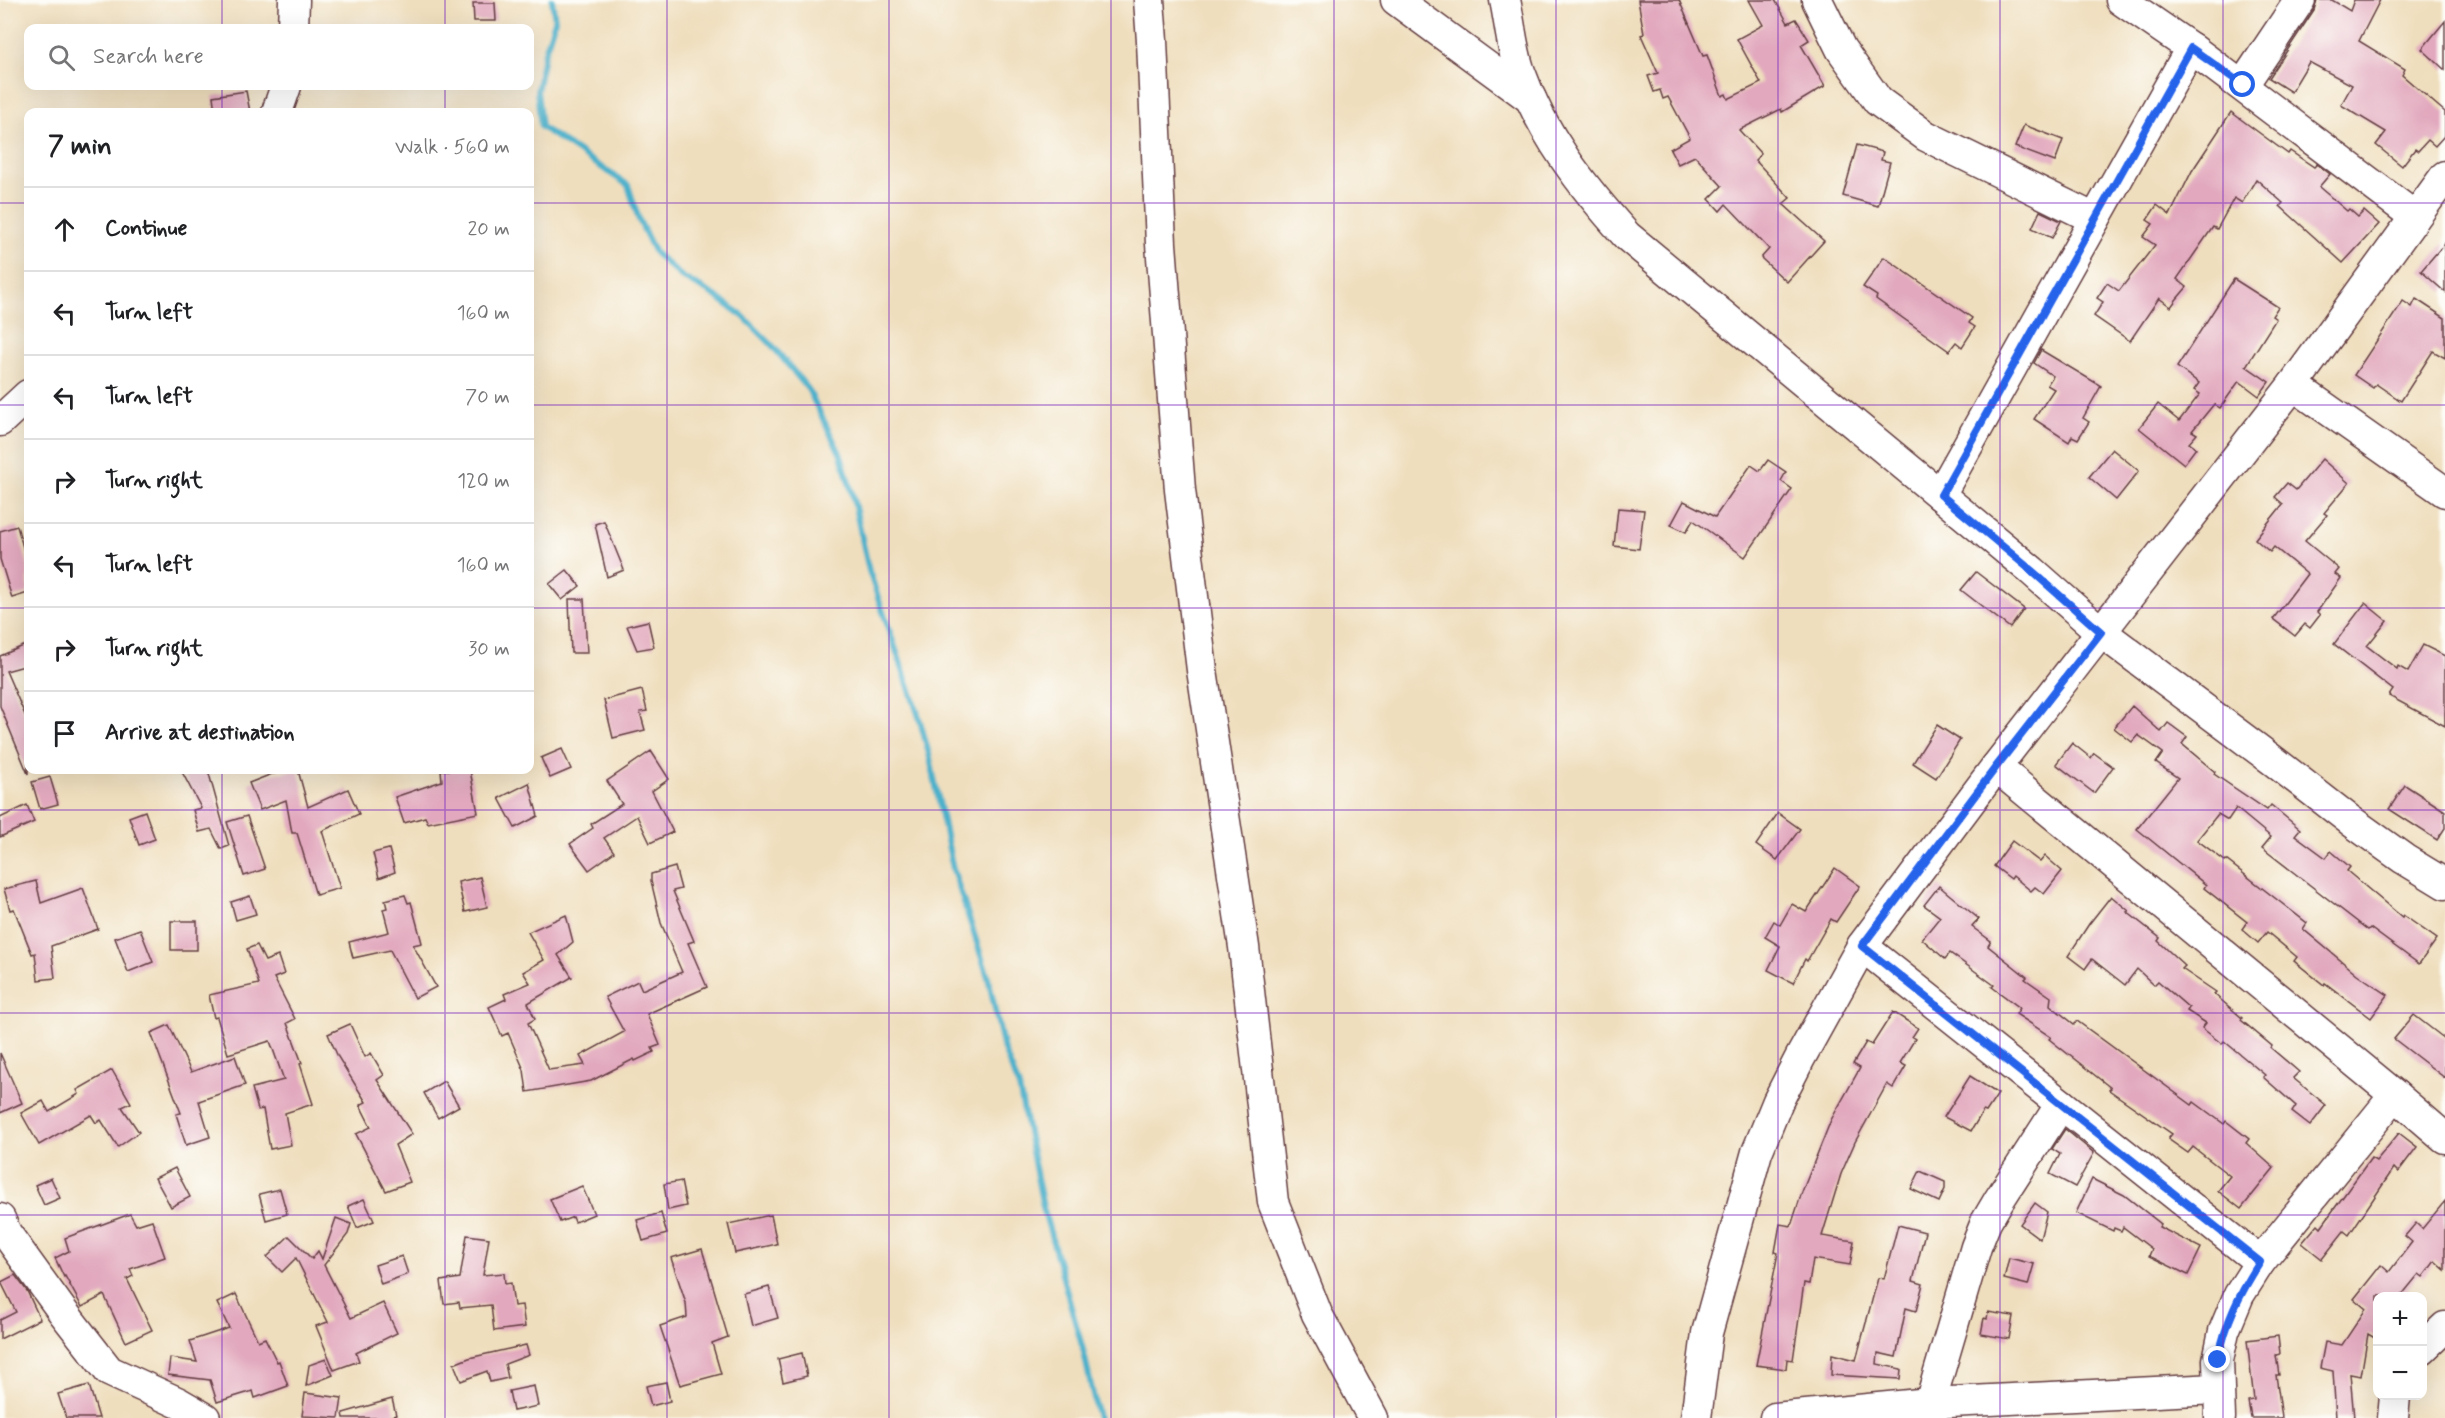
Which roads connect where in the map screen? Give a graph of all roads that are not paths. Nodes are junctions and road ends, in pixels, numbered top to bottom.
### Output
1 (294, 0) edge
2 (1149, 0) edge
3 (1396, 0) edge
4 (1505, 0) edge
5 (1817, 0) edge
6 (2121, 0) edge
7 (2300, 0) edge
8 (293, 24) edge
9 (2191, 48) junction
10 (2243, 85) junction
11 (285, 90) edge
12 (1531, 99) junction
13 (278, 108) edge
14 (2445, 176) edge
15 (2414, 216) junction
16 (2095, 219) junction
17 (2293, 385) junction
18 (24, 399) edge
19 (0, 422) edge
20 (2445, 492) edge
21 (1941, 495) junction
22 (2101, 632) junction
23 (1996, 767) junction
24 (2445, 884) edge
25 (1862, 946) junction
26 (2395, 1095) junction
27 (2061, 1104) junction
28 (2445, 1138) edge
29 (0, 1219) edge
30 (2260, 1262) junction
31 (2445, 1327) edge
32 (2425, 1346) edge
33 (2395, 1400) edge
34 (1930, 1402) junction
35 (2219, 1404) edge
36 (205, 1418) edge
37 (1373, 1418) edge
38 (1696, 1418) edge
39 (1775, 1418) edge
40 (2393, 1418) edge

1 - 8 street
2 - 37 street
3 - 12 street
4 - 12 street
5 - 16 street
6 - 9 street
7 - 10 street
9 - 10 street
9 - 16 street
10 - 15 street
11 - 13 street
12 - 21 street
14 - 15 street
15 - 17 street
16 - 21 street
17 - 20 street
17 - 22 street
18 - 19 street
21 - 22 street
22 - 23 street
22 - 24 street
23 - 25 street
23 - 26 street
25 - 27 street
25 - 38 street
26 - 28 street
26 - 30 street
27 - 30 street
27 - 34 street
29 - 36 street
30 - 35 street
31 - 32 street
33 - 40 street
34 - 35 street
34 - 39 street

